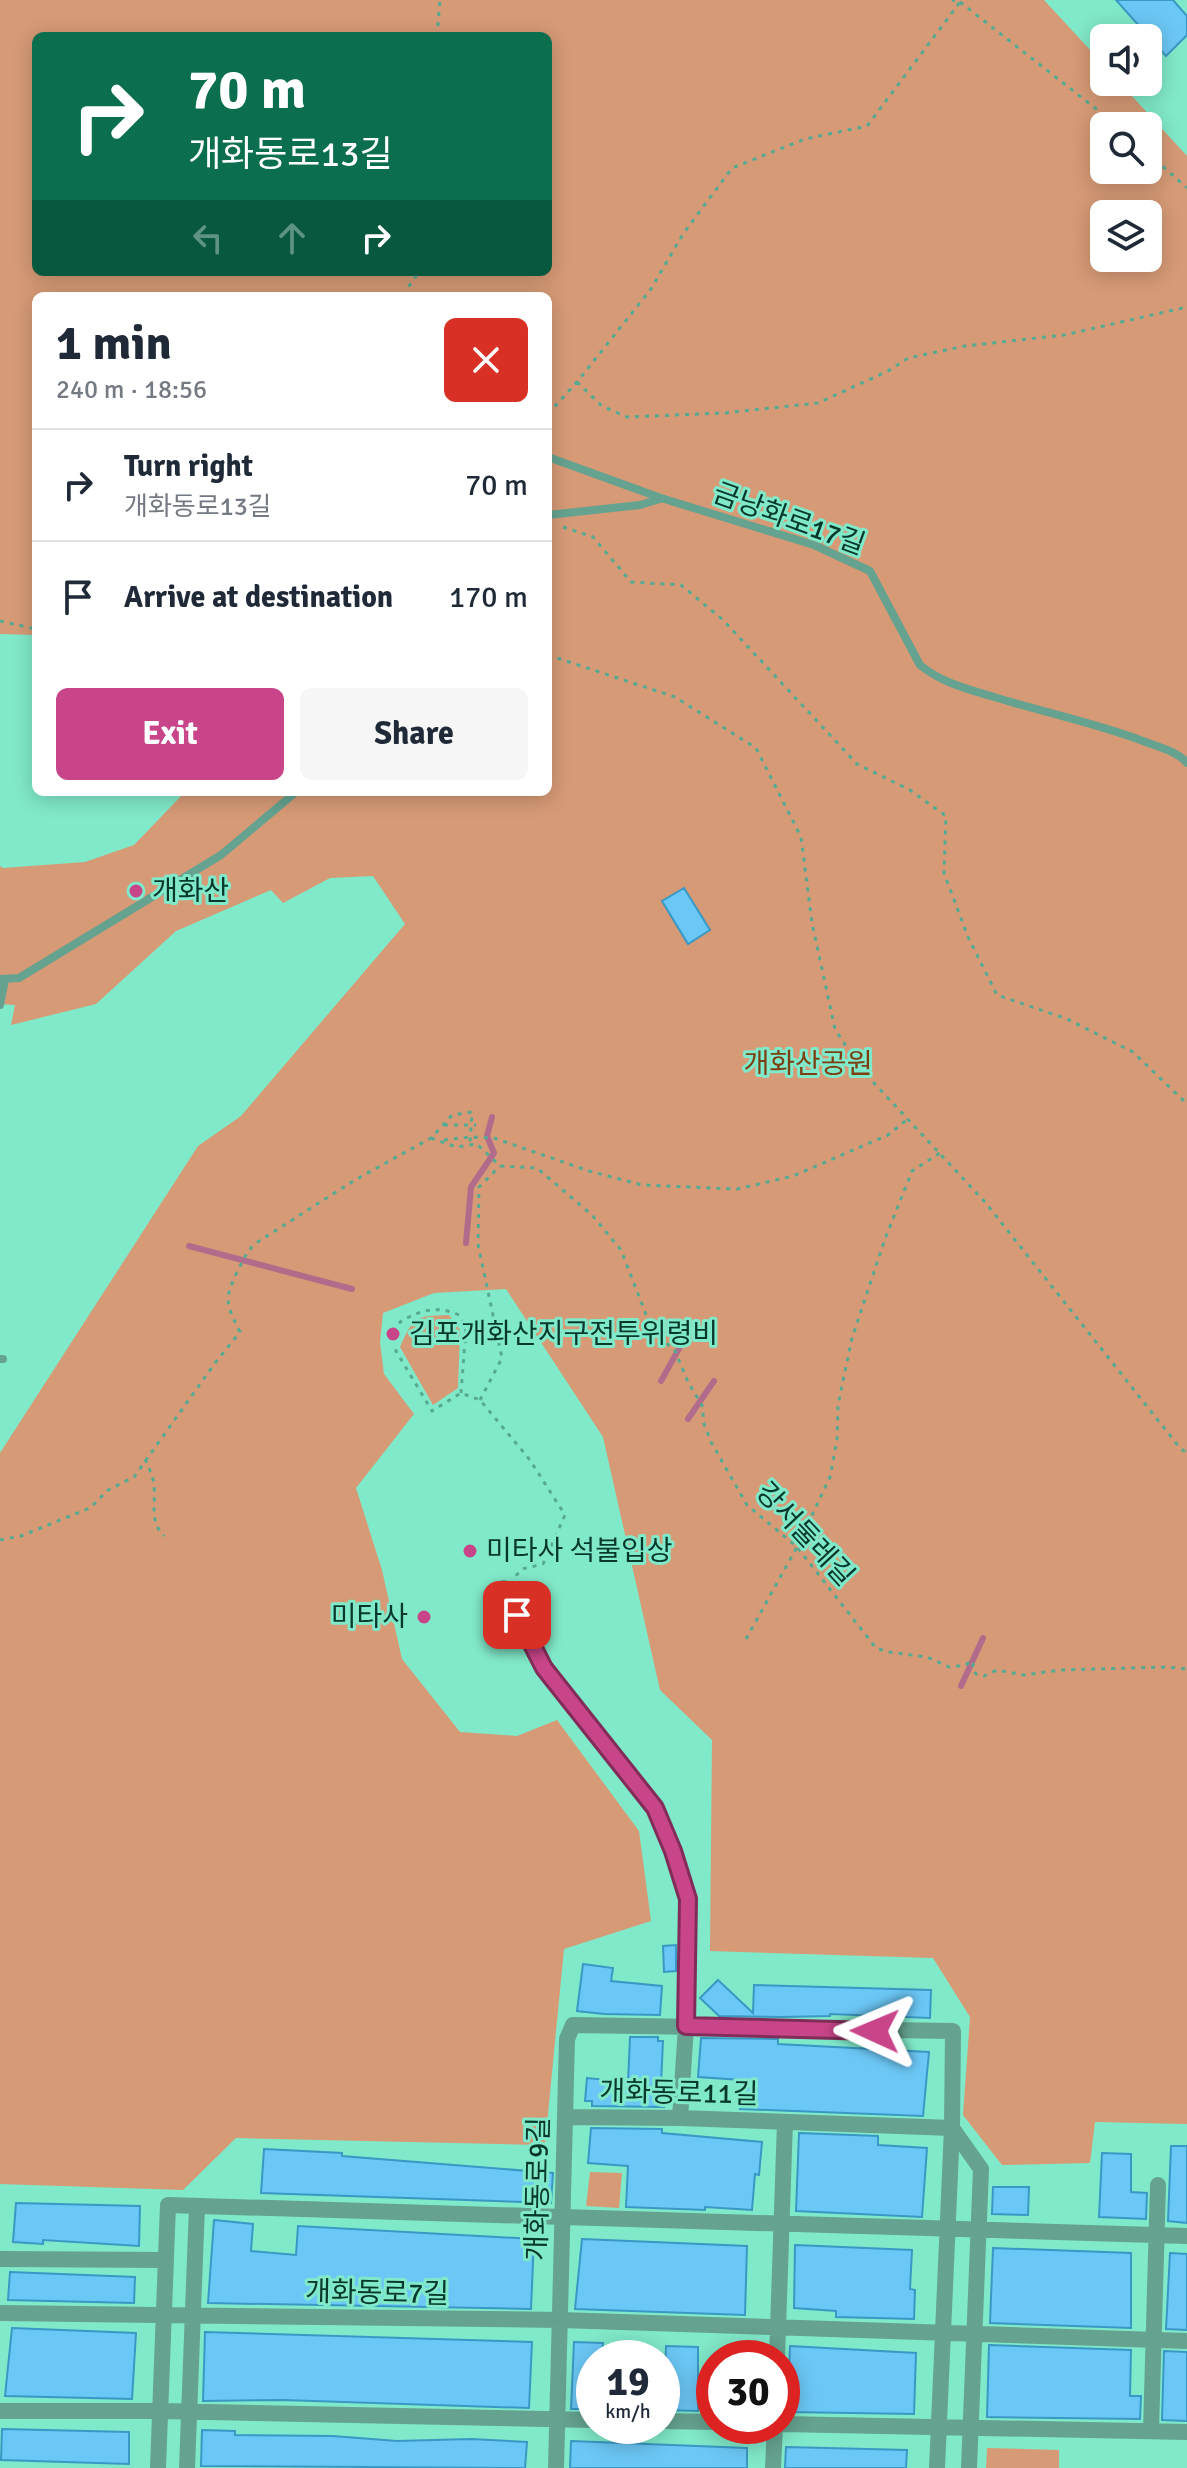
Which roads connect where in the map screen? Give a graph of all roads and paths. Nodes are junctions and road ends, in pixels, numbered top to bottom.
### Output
1 (440, 0) edge
2 (952, 0) edge
3 (960, 2) junction
4 (437, 32) edge
5 (1100, 112) edge
6 (1162, 166) edge
7 (1187, 188) edge
8 (1187, 307) edge
9 (577, 382) junction
10 (552, 410) edge
11 (552, 458) edge
12 (661, 498) junction
13 (552, 515) edge
14 (563, 527) dead end
15 (0, 621) edge
16 (32, 628) edge
17 (552, 656) edge
18 (1187, 763) edge
19 (291, 796) edge
20 (3, 979) edge
21 (0, 1005) edge
22 (1187, 1104) edge
23 (909, 1118) junction
24 (470, 1124) junction
25 (443, 1125) junction
26 (476, 1125) dead end
27 (469, 1137) junction
28 (431, 1138) junction
29 (443, 1140) junction
30 (470, 1144) junction
31 (940, 1153) junction
32 (500, 1166) junction
33 (461, 1393) junction
34 (480, 1400) junction
35 (1187, 1453) edge
36 (145, 1459) junction
37 (164, 1536) dead end
38 (0, 1540) edge
39 (797, 1547) junction
40 (504, 1588) joint
41 (746, 1639) dead end
42 (1187, 1669) edge
43 (686, 2026) junction
44 (566, 2117) junction
45 (680, 2118) junction
46 (785, 2122) junction
47 (952, 2128) junction
48 (1158, 2185) dead end
49 (197, 2206) junction
50 (564, 2218) junction
51 (782, 2224) junction
52 (948, 2229) junction
53 (978, 2229) junction
54 (1157, 2235) junction
55 (1187, 2236) edge
56 (0, 2259) edge
57 (166, 2260) junction
58 (0, 2313) edge
59 (164, 2316) junction
60 (193, 2317) junction
61 (561, 2320) junction
62 (778, 2328) junction
63 (943, 2334) junction
64 (974, 2334) junction
65 (778, 2340) edge
66 (1154, 2340) junction
67 (1187, 2341) edge
68 (0, 2411) edge
69 (160, 2411) junction
70 (189, 2412) junction
71 (557, 2419) junction
72 (576, 2420) edge
73 (800, 2424) edge
74 (939, 2427) junction
75 (971, 2427) junction
76 (1151, 2431) junction
77 (1187, 2432) edge
78 (774, 2444) edge
79 (158, 2468) edge
80 (187, 2468) edge
81 (556, 2468) edge
82 (773, 2468) edge
83 (937, 2468) edge
84 (969, 2468) edge

1 - 4 path
2 - 3 path
3 - 5 path
3 - 9 path
6 - 7 path
8 - 9 path
9 - 10 path
11 - 12 lane, 금낭화로17길
12 - 13 lane
12 - 18 lane, 금낭화로17길
14 - 22 path
15 - 16 path
17 - 23 path
19 - 20 lane
20 - 21 lane
23 - 27 path
23 - 31 path
24 - 25 path
24 - 25 path
24 - 26 path
24 - 27 path
25 - 28 path
27 - 29 path
27 - 30 path
28 - 29 path
28 - 36 path
29 - 30 path
30 - 32 path
31 - 35 path
31 - 39 path
32 - 34 path
32 - 39 path, 강서둘레길
33 - 33 path
33 - 34 path
34 - 40 path
36 - 37 path
36 - 38 path
39 - 41 path
39 - 42 path, 강서둘레길
40 - 43 street
43 - 44 street, 개화동로9길
43 - 45 street
43 - 47 street
44 - 45 street, 개화동로11길
44 - 50 street, 개화동로9길
45 - 46 street, 개화동로11길
46 - 47 street
46 - 51 street, 개화동로11길
47 - 52 street
47 - 53 street
48 - 54 street
49 - 50 street
49 - 57 street
49 - 60 street
50 - 51 street
50 - 61 street, 개화동로9길
51 - 52 street
51 - 62 street, 개화동로11길
52 - 53 street
52 - 63 street
53 - 54 street
53 - 64 street
54 - 55 street
54 - 66 street
56 - 57 street
57 - 59 street
58 - 59 street, 개화동로7길
59 - 60 street, 개화동로7길
59 - 69 street
60 - 61 street, 개화동로7길
60 - 70 street
61 - 62 street
61 - 71 street, 개화동로9길
62 - 63 street
62 - 65 street, 개화동로11길
63 - 64 street
63 - 74 street
64 - 66 street
64 - 75 street
66 - 67 street
66 - 76 street
68 - 69 street
69 - 70 street
69 - 79 street
70 - 71 street
70 - 80 street
71 - 72 street
71 - 81 street, 개화동로9길
73 - 74 street
74 - 75 street
74 - 83 street
75 - 76 street
75 - 84 street
76 - 77 street
78 - 82 street

